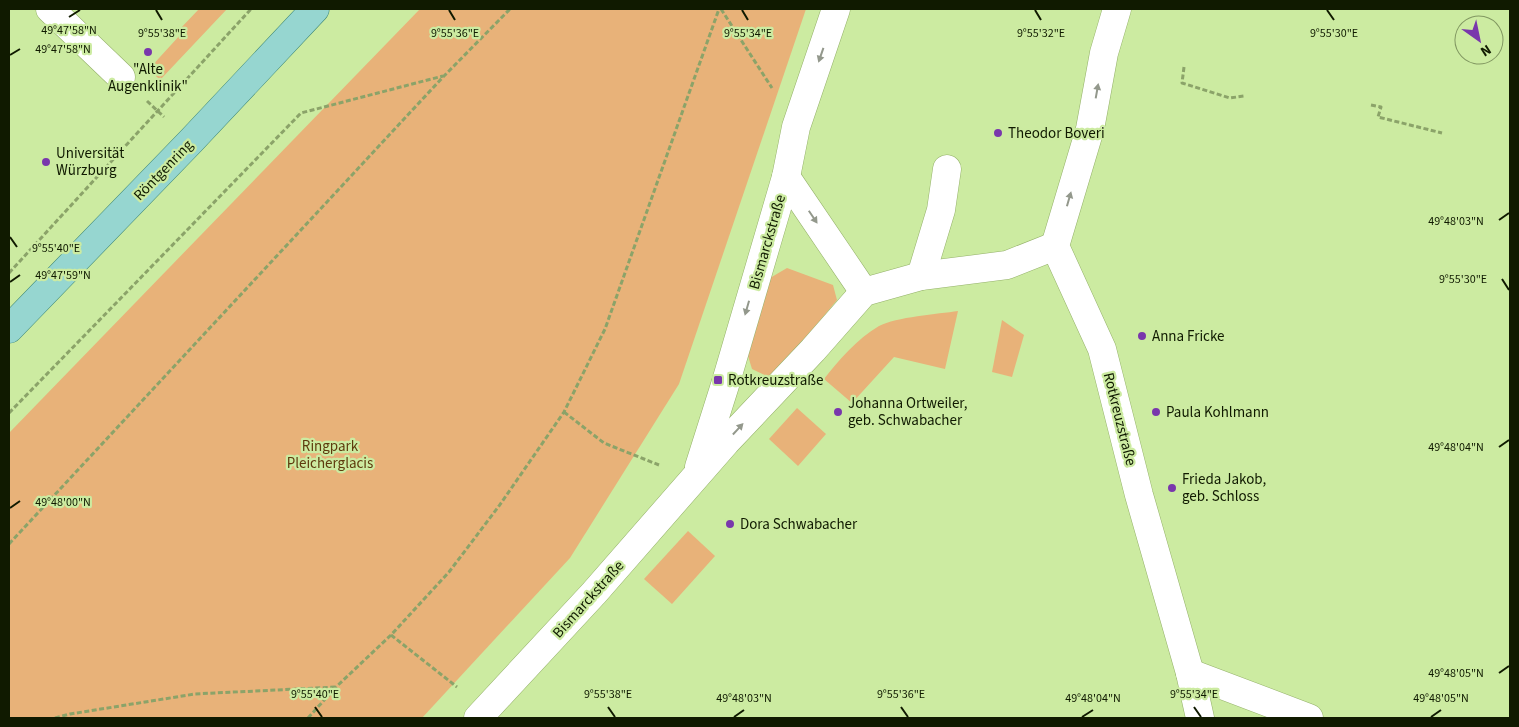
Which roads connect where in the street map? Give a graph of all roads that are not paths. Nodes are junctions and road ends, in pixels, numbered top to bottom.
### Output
1 (50, 9) edge
2 (315, 9) edge
3 (836, 9) edge
4 (1118, 9) edge
5 (121, 77) road end
6 (947, 169) dead end
7 (786, 177) junction
8 (1055, 246) junction
9 (921, 276) junction
10 (864, 292) junction
11 (9, 329) edge
12 (725, 385) junction
13 (770, 396) junction
14 (695, 479) junction
15 (1190, 673) junction
16 (482, 714) edge
17 (1200, 718) edge
18 (1309, 718) edge

1 - 5 street
2 - 11 main road, Röntgenring
3 -> 7 street, Bismarckstraße
8 -> 4 street
6 - 9 street
7 -> 10 street, Bismarckstraße
7 -> 12 street, Bismarckstraße
8 - 9 street
8 - 15 street, Rotkreuzstraße
9 - 10 street
10 - 13 street, Bismarckstraße
12 - 13 street
12 - 14 street, Bismarckstraße
14 -> 13 street, Bismarckstraße
14 - 16 street, Bismarckstraße
15 - 17 street, Rotkreuzstraße
15 - 18 street

